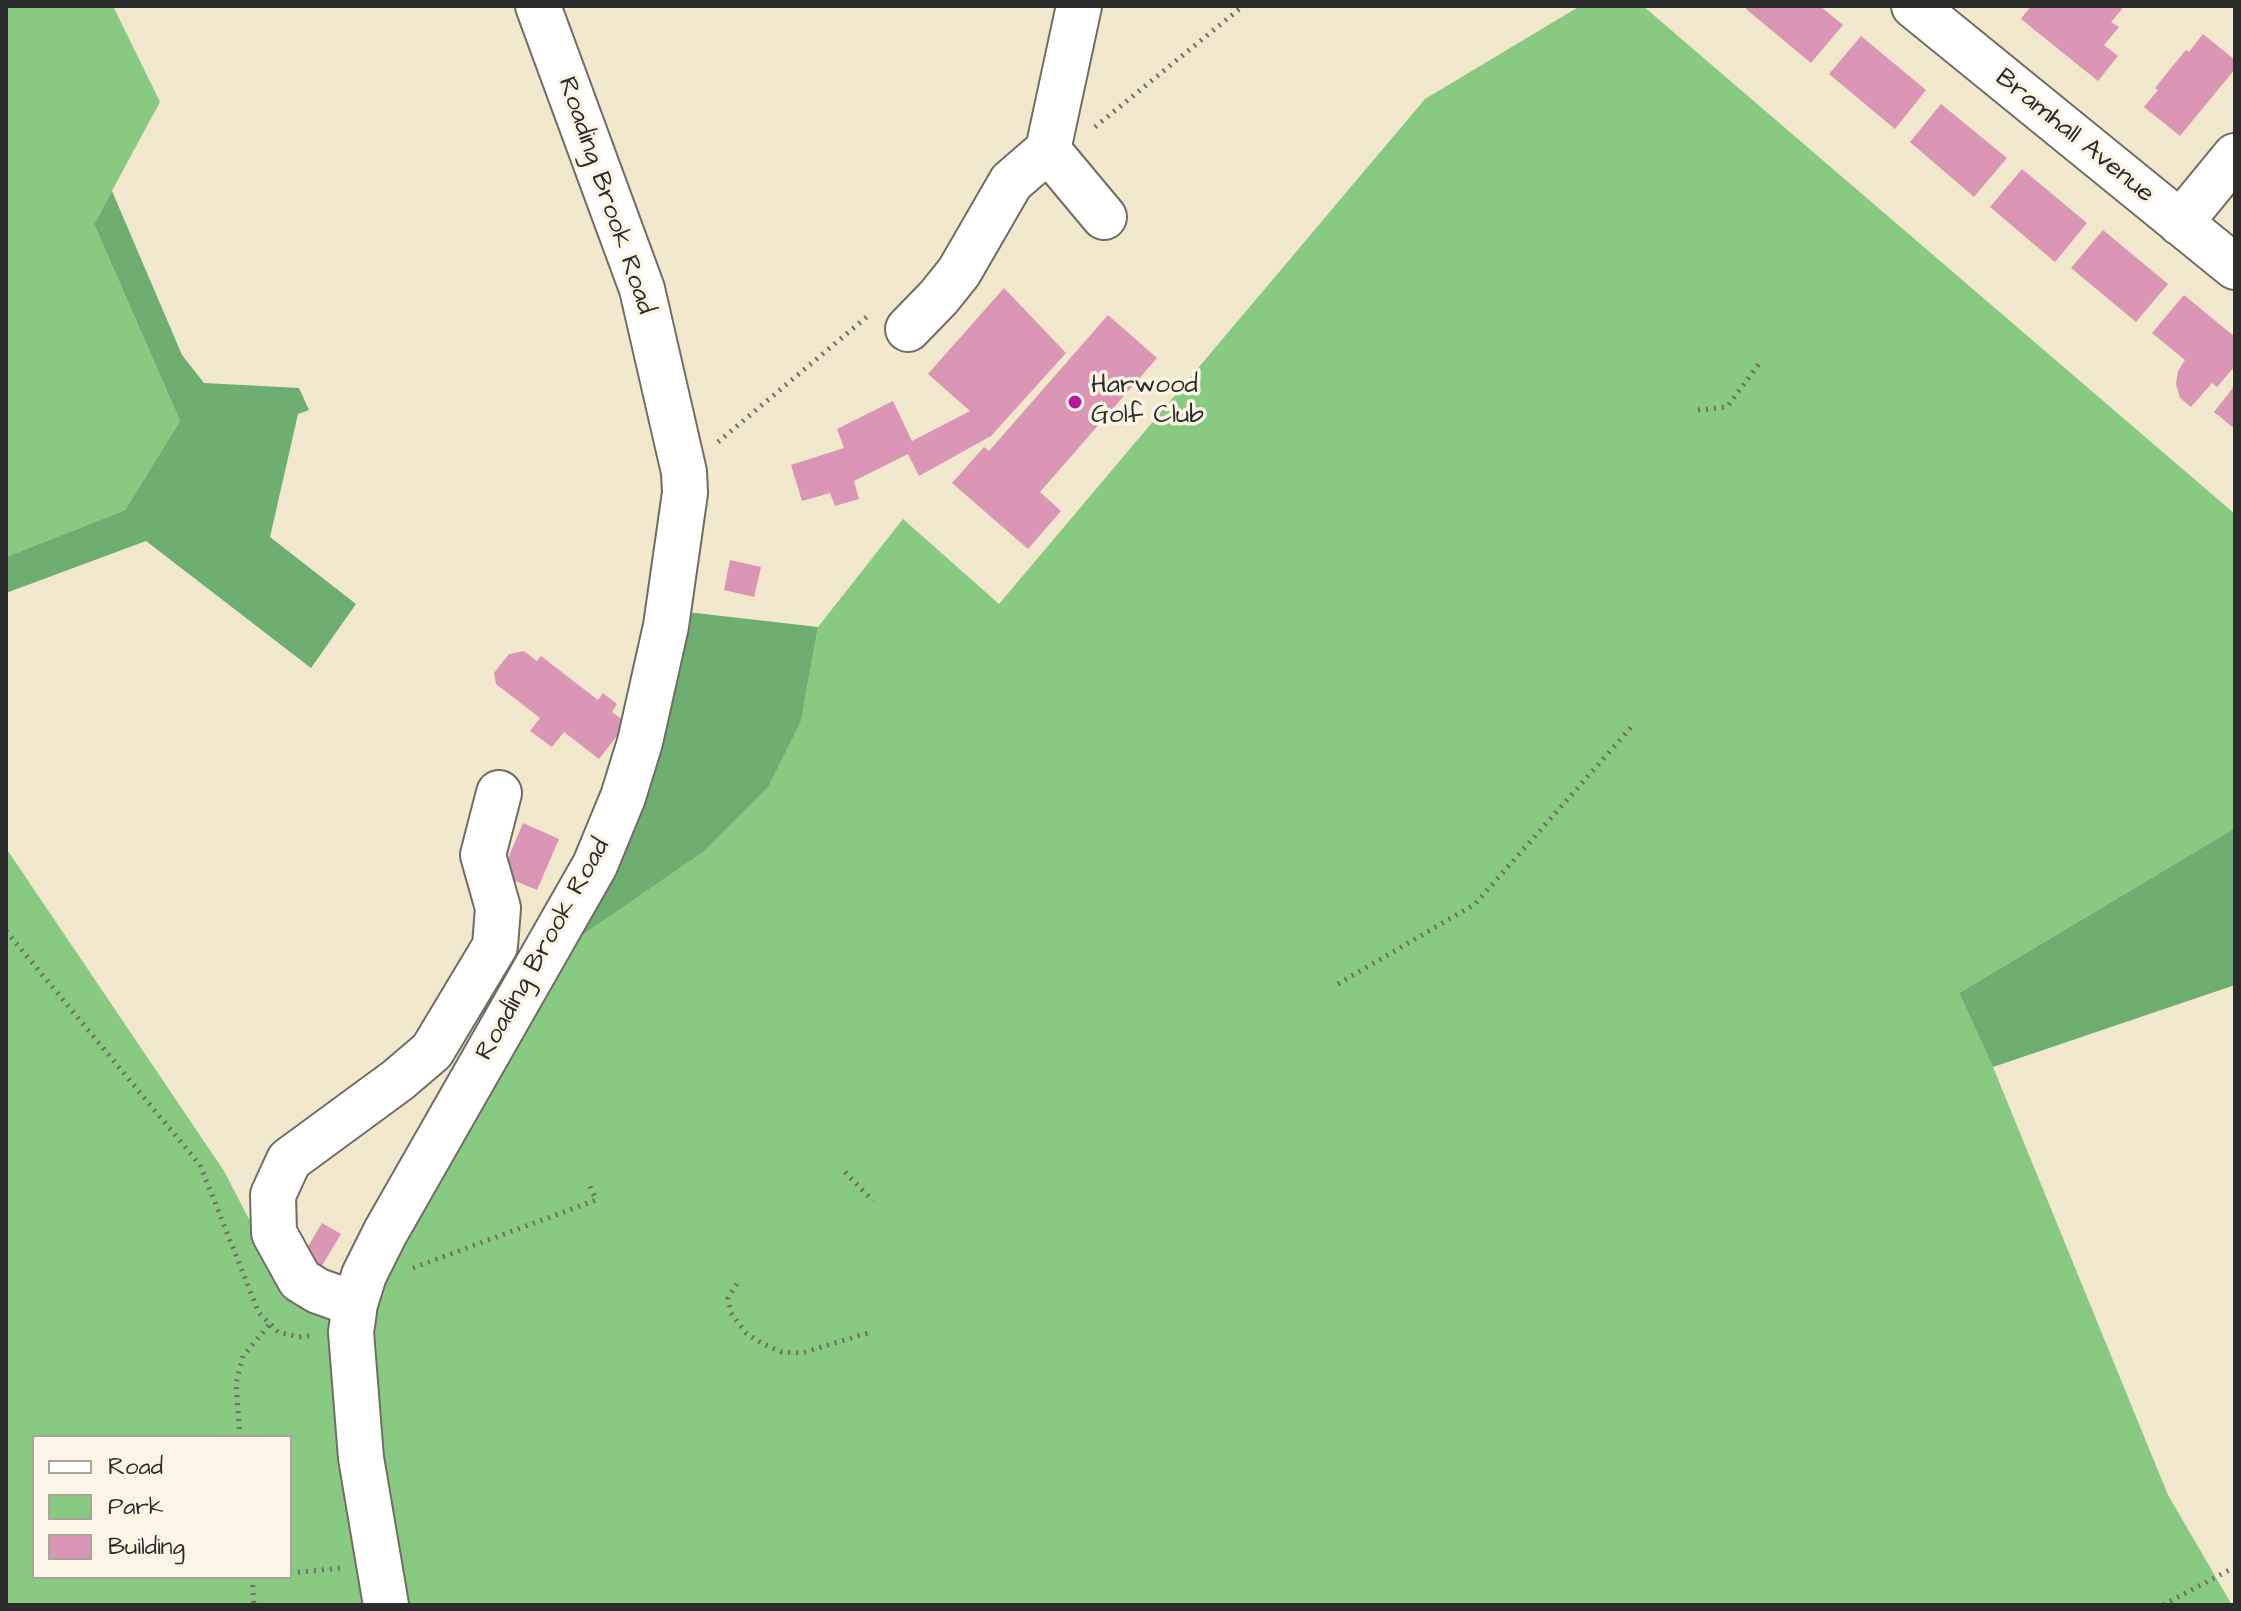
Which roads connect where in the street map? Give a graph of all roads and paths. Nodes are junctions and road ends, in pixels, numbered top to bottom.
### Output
1 (538, 6) edge
2 (1079, 6) edge
3 (1243, 6) edge
4 (1914, 6) edge
5 (1052, 155) junction
6 (2235, 156) edge
7 (1104, 217) dead end
8 (2180, 223) junction
9 (2235, 267) edge
10 (893, 318) joint
11 (1759, 364) dead end
12 (1698, 410) dead end
13 (684, 472) junction
14 (1635, 723) dead end
15 (499, 793) dead end
16 (6, 931) edge
17 (1338, 984) dead end
18 (845, 1172) dead end
19 (588, 1182) dead end
20 (873, 1201) dead end
21 (405, 1271) dead end
22 (737, 1284) dead end
23 (353, 1318) junction
24 (270, 1324) junction
25 (871, 1332) dead end
26 (240, 1435) edge
27 (2235, 1567) edge
28 (292, 1573) edge
29 (252, 1579) edge
30 (382, 1584) edge
31 (254, 1605) edge
32 (2163, 1605) edge

1 - 13 street, Roading Brook Road
2 - 5 street
3 - 5 path
4 - 8 street, Bramhall Avenue
5 - 7 street
5 - 10 street
6 - 8 street
8 - 9 street, Bramhall Avenue
10 - 13 path
11 - 12 path
13 - 23 street, Roading Brook Road
14 - 17 path
15 - 23 street
16 - 24 path
18 - 20 path
19 - 21 path
22 - 25 path
23 - 24 path
23 - 30 street, Roading Brook Road
24 - 26 path
27 - 32 path
28 - 30 path
29 - 31 path

